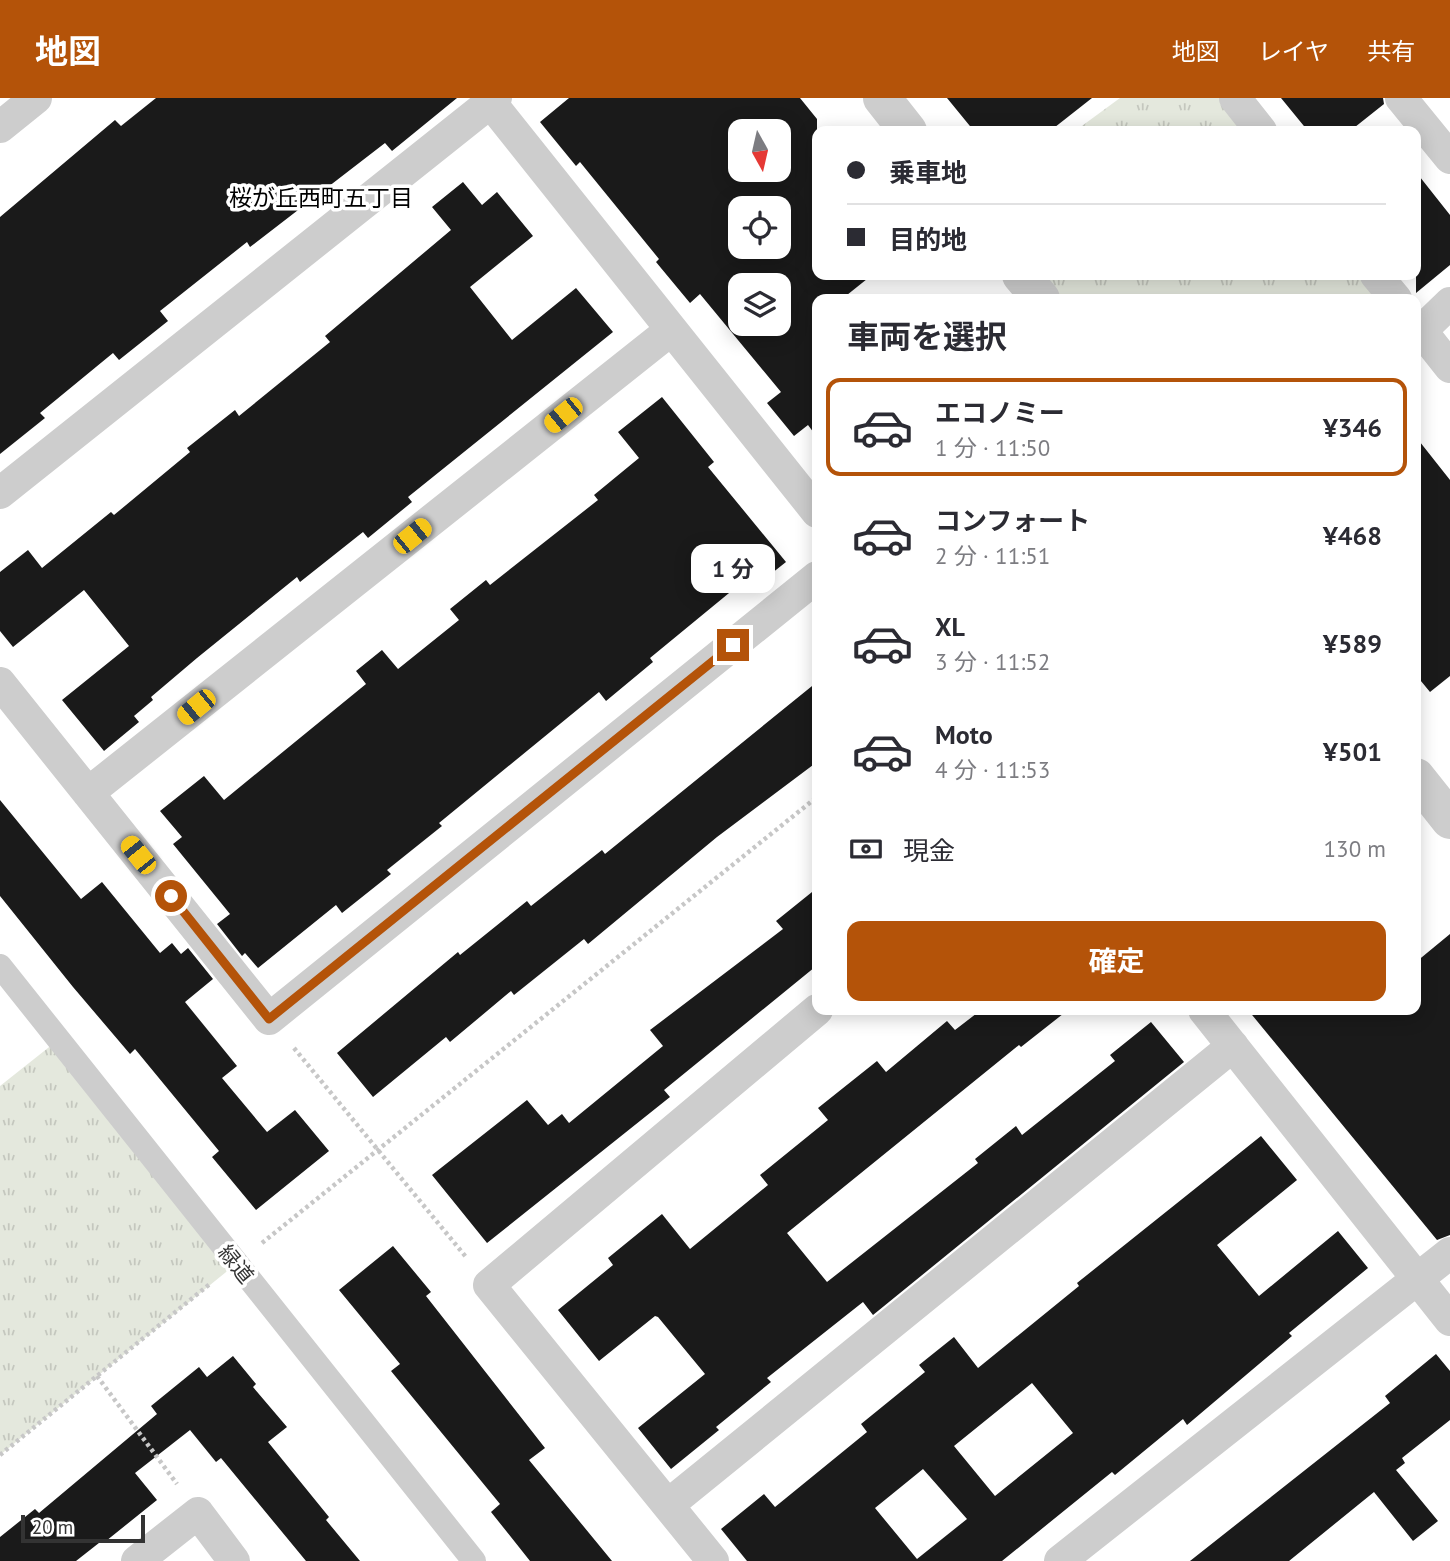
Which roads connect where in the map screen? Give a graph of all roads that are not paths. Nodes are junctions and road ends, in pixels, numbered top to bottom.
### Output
1 (36, 98) edge
2 (882, 98) edge
3 (1235, 98) edge
4 (1401, 98) edge
5 (491, 100) edge
6 (904, 126) edge
7 (1257, 126) edge
8 (0, 127) edge
9 (1450, 158) edge
10 (1025, 280) edge
11 (1380, 280) edge
12 (1037, 294) edge
13 (1392, 294) edge
14 (1450, 303) edge
15 (1421, 326) edge
16 (671, 330) junction
17 (1421, 332) edge
18 (1450, 367) edge
19 (0, 493) edge
20 (812, 506) edge
21 (812, 581) edge
22 (0, 683) edge
23 (1421, 783) edge
24 (88, 793) junction
25 (1450, 820) edge
26 (0, 966) edge
27 (812, 1014) edge
28 (1208, 1015) edge
29 (1233, 1046) junction
30 (1450, 1253) edge
31 (1417, 1280) junction
32 (1450, 1320) edge
33 (668, 1505) junction
34 (137, 1561) edge
35 (234, 1561) edge
36 (474, 1561) edge
37 (713, 1561) edge
38 (1060, 1561) edge

1 - 8 street
2 - 6 street
3 - 7 street
4 - 9 street
5 - 16 street
5 - 19 street
10 - 12 street
11 - 13 street
14 - 15 street
16 - 20 street
16 - 24 street
17 - 18 street
21 - 24 street
22 - 24 street
23 - 25 street
26 - 36 street, 緑道
27 - 33 street
28 - 29 street
29 - 31 street
29 - 33 street
30 - 31 street
31 - 32 street
31 - 38 street
33 - 37 street
34 - 35 street

